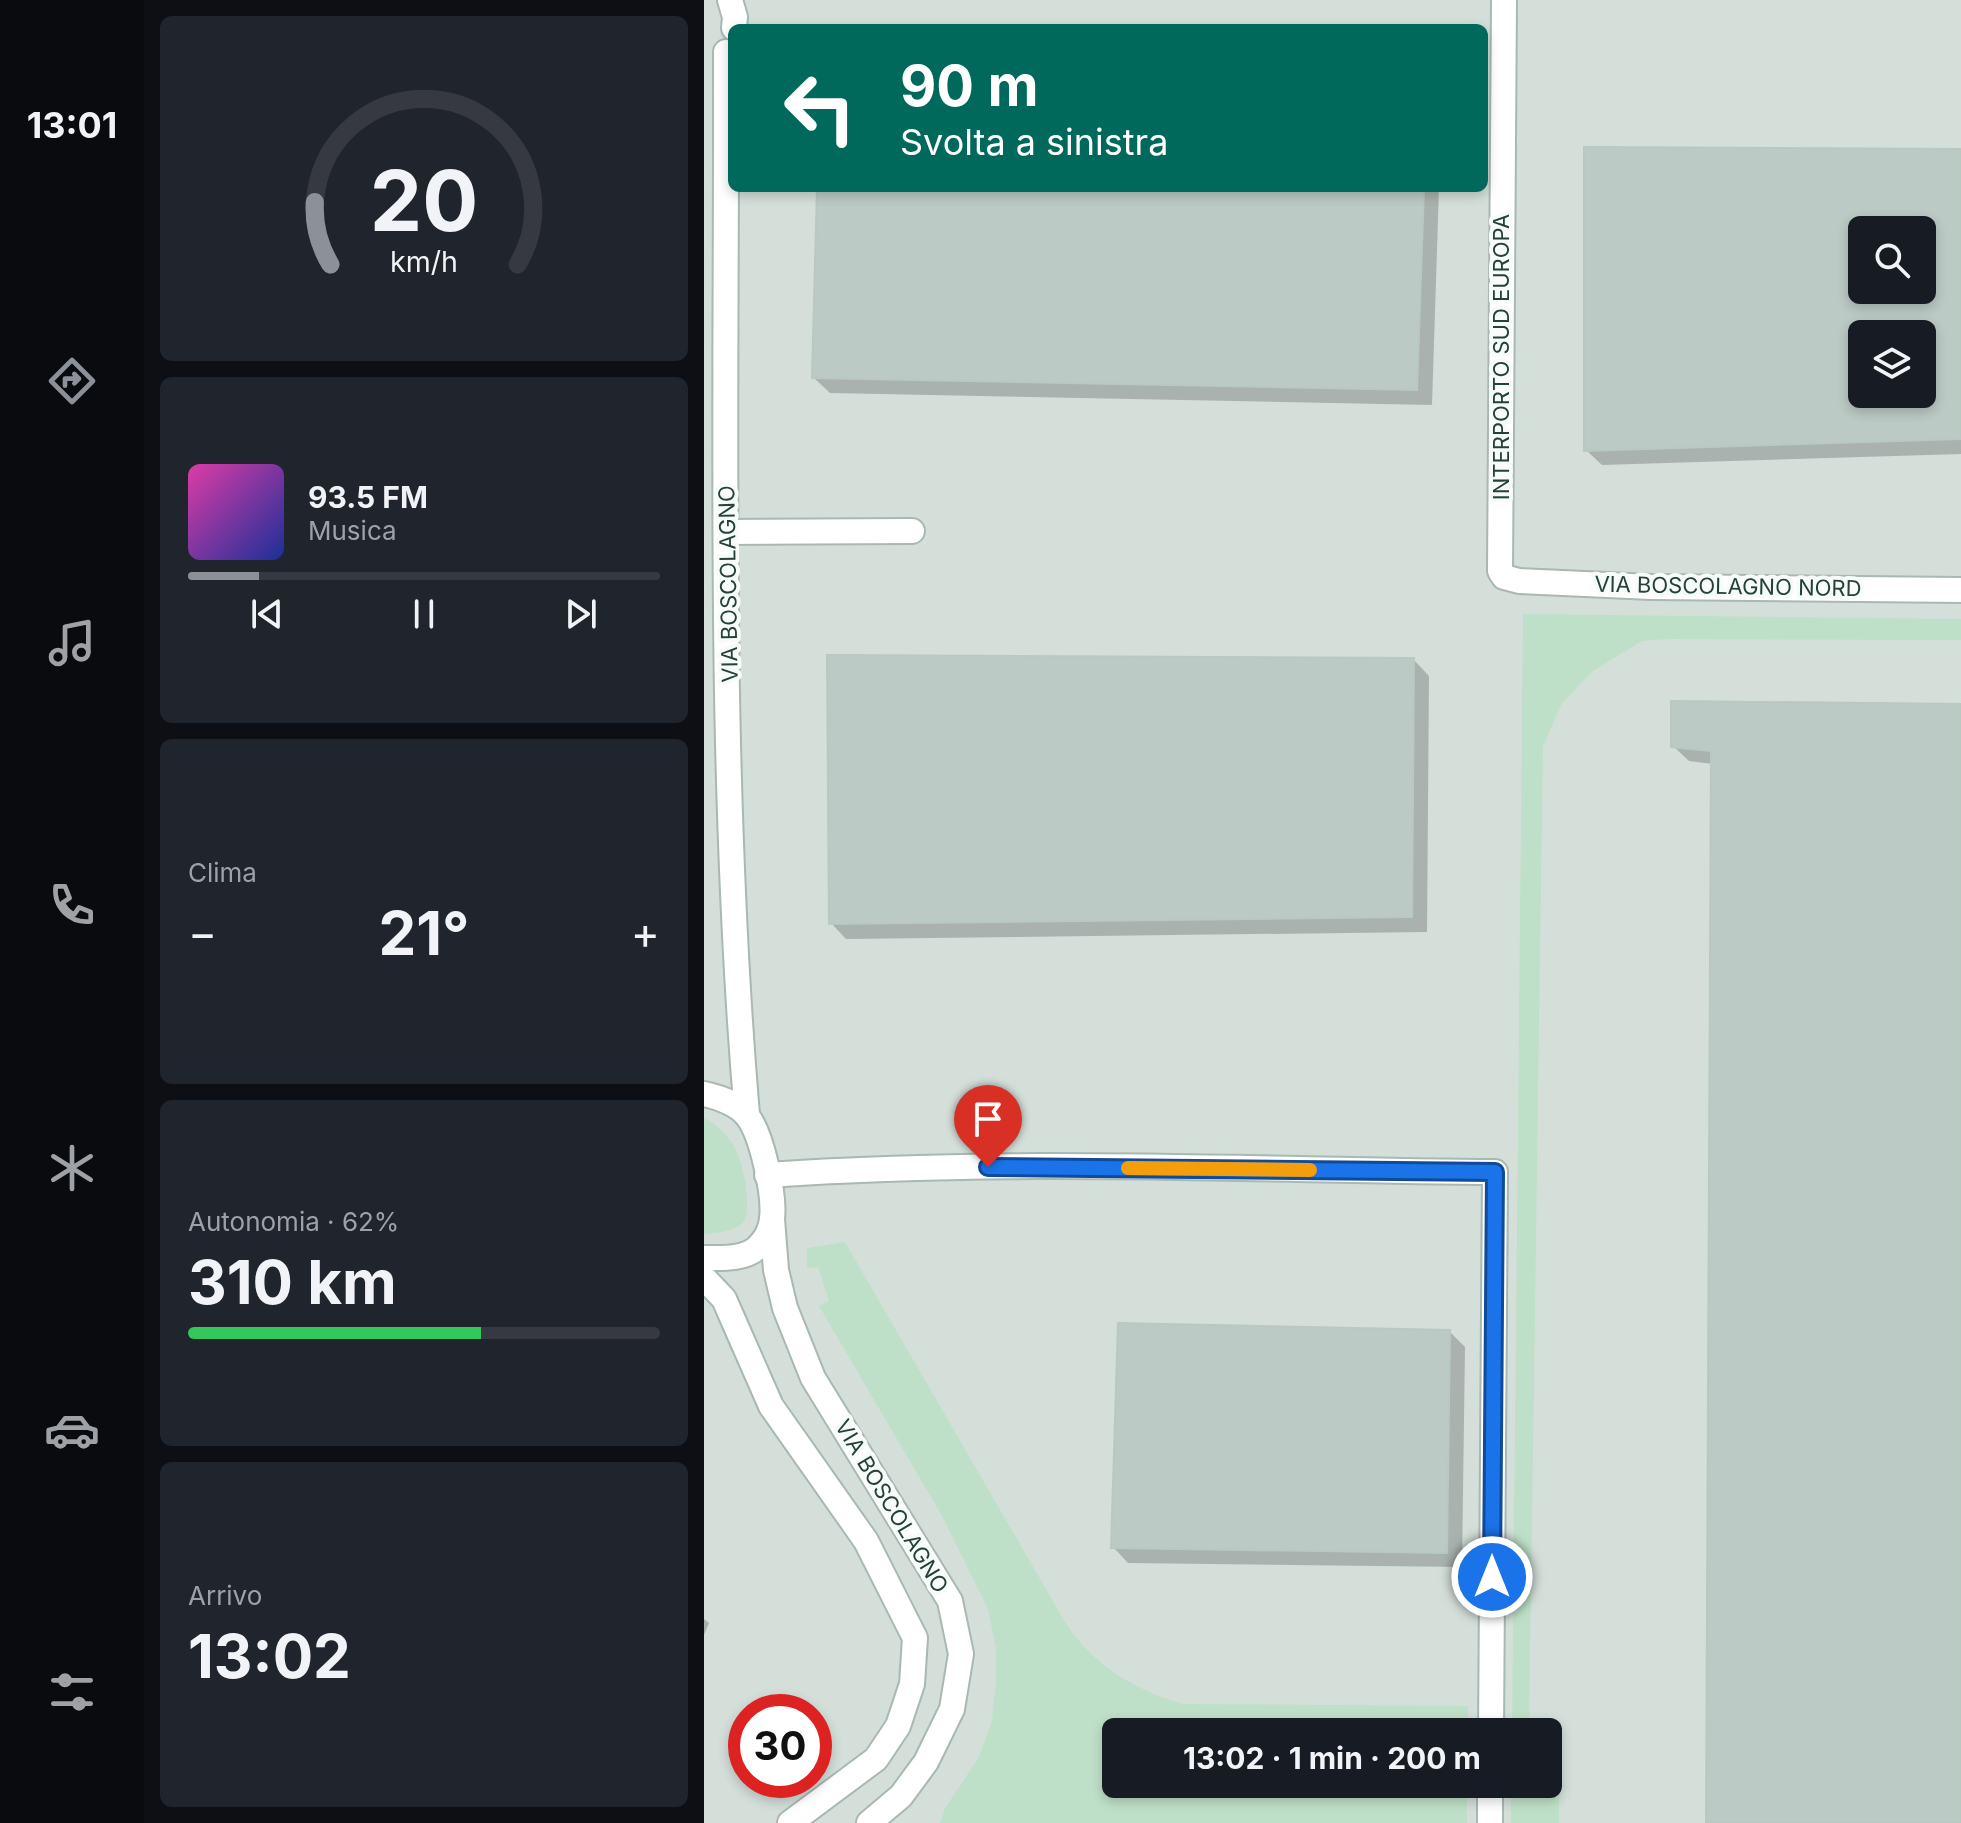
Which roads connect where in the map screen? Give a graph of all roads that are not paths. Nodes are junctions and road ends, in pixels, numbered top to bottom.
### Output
1 (730, 0) edge
2 (1504, 0) edge
3 (734, 24) edge
4 (728, 47) edge
5 (704, 69) edge
6 (728, 192) edge
7 (912, 531) dead end
8 (727, 532) junction
9 (1500, 571) joint
10 (1961, 590) edge
11 (704, 1094) edge
12 (747, 1115) junction
13 (767, 1175) junction
14 (772, 1219) junction
15 (704, 1258) edge
16 (704, 1278) edge
17 (1491, 1718) edge
18 (1490, 1798) edge
19 (790, 1823) edge
20 (869, 1823) edge
21 (1490, 1823) edge

1 - 3 street
2 - 9 street, INTERPORTO SUD EUROPA
4 - 5 street, VIA BOSCOLAGNO
6 - 8 street, VIA BOSCOLAGNO
7 - 8 street
8 - 12 street, VIA BOSCOLAGNO
9 - 10 street, VIA BOSCOLAGNO NORD
11 - 12 street
12 - 13 street, VIA BOSCOLAGNO
13 - 14 street, VIA BOSCOLAGNO
13 - 17 street
14 - 15 street
14 - 20 street, VIA BOSCOLAGNO
16 - 19 street, VIA BOSCOLAGNO
18 - 21 street

